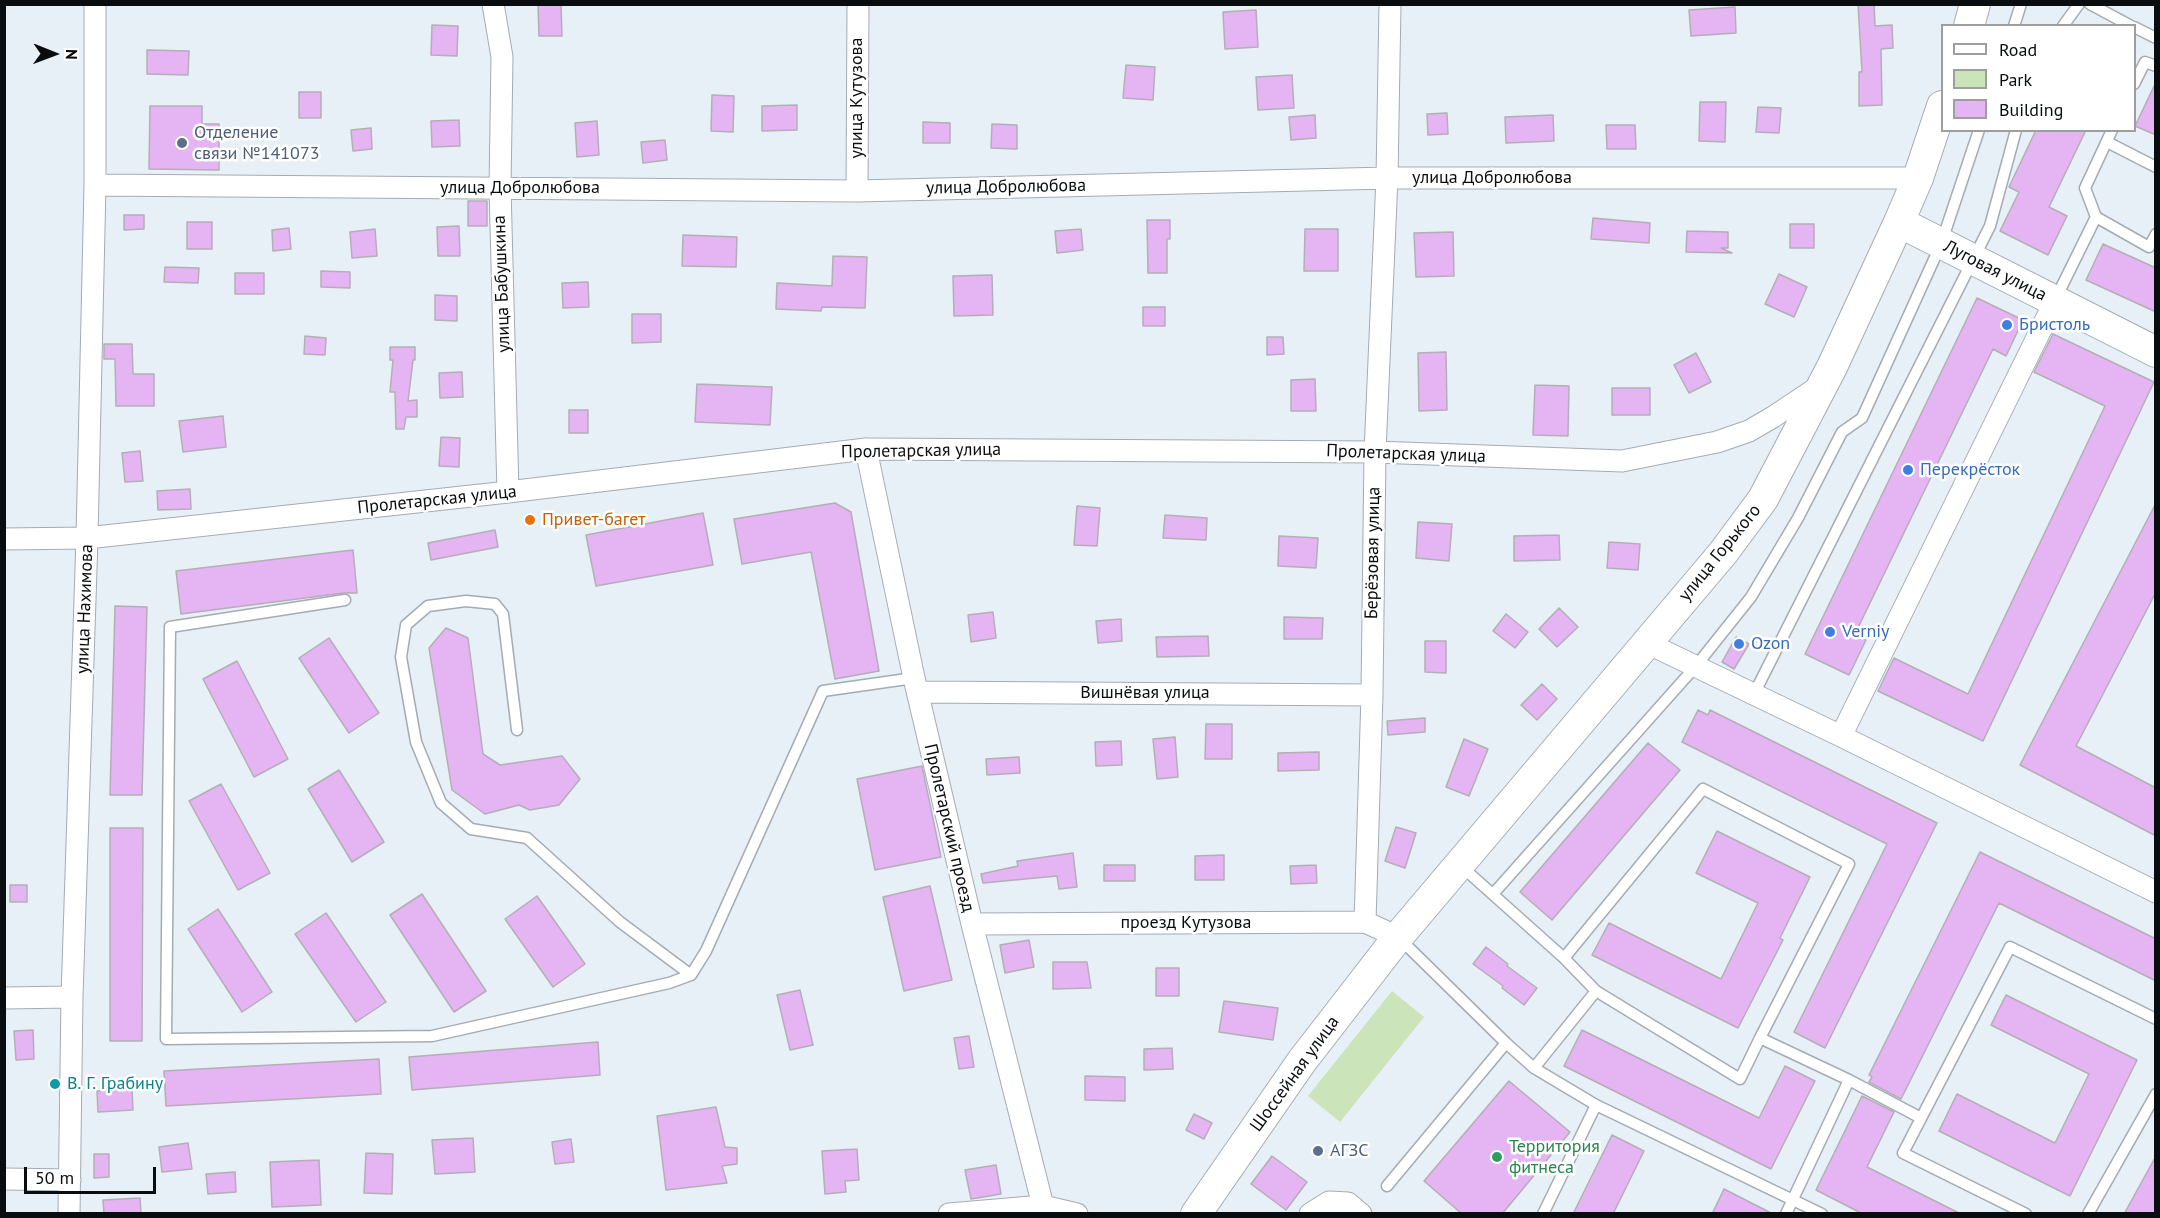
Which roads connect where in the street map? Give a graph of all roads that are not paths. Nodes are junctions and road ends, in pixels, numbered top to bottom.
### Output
1 (95, 4) edge
2 (493, 4) edge
3 (858, 4) edge
4 (1390, 4) edge
5 (1975, 4) edge
6 (2021, 4) edge
7 (2079, 4) edge
8 (2090, 4) edge
9 (1970, 24) edge
10 (2015, 24) edge
11 (2064, 24) edge
12 (2129, 24) edge
13 (2136, 28) edge
14 (2156, 38) edge
15 (2155, 64) edge
16 (2136, 80) edge
17 (1941, 109) edge
18 (1978, 132) edge
19 (2015, 132) edge
20 (2111, 132) edge
21 (2107, 141) junction
22 (2156, 167) edge
23 (1387, 178) junction
24 (1917, 178) junction
25 (95, 185) junction
26 (500, 188) junction
27 (857, 191) junction
28 (2096, 217) junction
29 (1899, 222) junction
30 (2156, 234) edge
31 (1941, 244) junction
32 (1974, 260) junction
33 (2055, 301) junction
34 (2156, 352) edge
35 (1824, 384) junction
36 (866, 449) junction
37 (1374, 452) junction
38 (508, 492) junction
39 (87, 538) junction
40 (4, 539) edge
41 (345, 600) dead end
42 (1647, 643) junction
43 (1696, 666) junction
44 (916, 685) junction
45 (1754, 694) junction
46 (1372, 695) junction
47 (517, 730) dead end
48 (1841, 736) junction
49 (1459, 863) junction
50 (2156, 892) edge
51 (1493, 894) junction
52 (1365, 922) junction
53 (972, 924) junction
54 (1398, 936) junction
55 (1564, 958) junction
56 (691, 975) junction
57 (1596, 991) junction
58 (72, 997) junction
59 (4, 998) edge
60 (2156, 1019) edge
61 (1760, 1038) junction
62 (1506, 1043) junction
63 (1534, 1068) junction
64 (1849, 1080) junction
65 (2156, 1094) edge
66 (1596, 1105) junction
67 (1921, 1118) junction
68 (4, 1179) edge
69 (70, 1180) junction
70 (1387, 1186) dead end
71 (1793, 1199) junction
72 (1043, 1206) junction
73 (69, 1214) edge
74 (949, 1214) edge
75 (1077, 1214) edge
76 (1196, 1214) edge
77 (1310, 1214) edge
78 (1361, 1214) edge
79 (1543, 1214) edge
80 (1786, 1214) edge
81 (1822, 1214) edge
82 (2026, 1214) edge
83 (2088, 1214) edge

1 - 25 street, улица Нахимова
2 - 26 street, улица Бабушкина
3 - 27 street, улица Кутузова
4 - 23 street, Берёзовая улица
5 - 9 main road
6 - 10 lane
7 - 11 lane
8 - 12 lane
13 - 14 lane
15 - 16 lane
17 - 24 main road, улица Горького
18 - 31 lane
19 - 32 lane
20 - 21 lane
21 - 22 lane
21 - 28 lane
23 - 24 street, улица Добролюбова
23 - 27 street, улица Добролюбова
23 - 37 street, Берёзовая улица
24 - 29 main road, улица Горького
25 - 26 street, улица Добролюбова
25 - 39 street, улица Нахимова
26 - 27 street, улица Добролюбова
26 - 38 street, улица Бабушкина
28 - 30 lane
28 - 33 lane
29 - 31 main road, Луговая улица
29 - 35 main road, улица Горького
31 - 32 main road, Луговая улица
31 - 43 lane
32 - 33 main road, Луговая улица
32 - 45 lane
33 - 34 main road, Луговая улица
33 - 48 street
35 - 37 street, Пролетарская улица
35 - 42 main road, улица Горького
36 - 37 street, Пролетарская улица
36 - 38 street, Пролетарская улица
36 - 44 street, Пролетарский проезд
37 - 46 street, Берёзовая улица
38 - 39 street, Пролетарская улица
39 - 40 street, Пролетарская улица
39 - 58 street, улица Нахимова
41 - 56 lane
42 - 43 street
42 - 49 main road, улица Горького
43 - 45 street
43 - 51 lane
44 - 46 street, Вишнёвая улица
44 - 53 street, Пролетарский проезд
44 - 56 lane
45 - 48 street
46 - 52 street, Берёзовая улица
47 - 56 lane
48 - 50 street
49 - 51 lane
49 - 54 main road, улица Горького
51 - 55 lane
52 - 53 street, проезд Кутузова
52 - 54 street, проезд Кутузова
53 - 72 street, Пролетарский проезд
54 - 62 lane
54 - 76 main road, Шоссейная улица
55 - 57 lane
55 - 61 lane
57 - 61 lane
57 - 63 lane
58 - 59 street
58 - 69 street, улица Нахимова
60 - 67 lane
61 - 64 lane
62 - 63 lane
62 - 70 lane
63 - 66 lane
64 - 67 lane
64 - 71 lane
65 - 83 lane
66 - 71 lane
66 - 79 lane
67 - 82 lane
68 - 69 street
69 - 73 street, улица Нахимова
71 - 80 lane
71 - 81 lane
72 - 74 street
72 - 75 street
77 - 78 street

